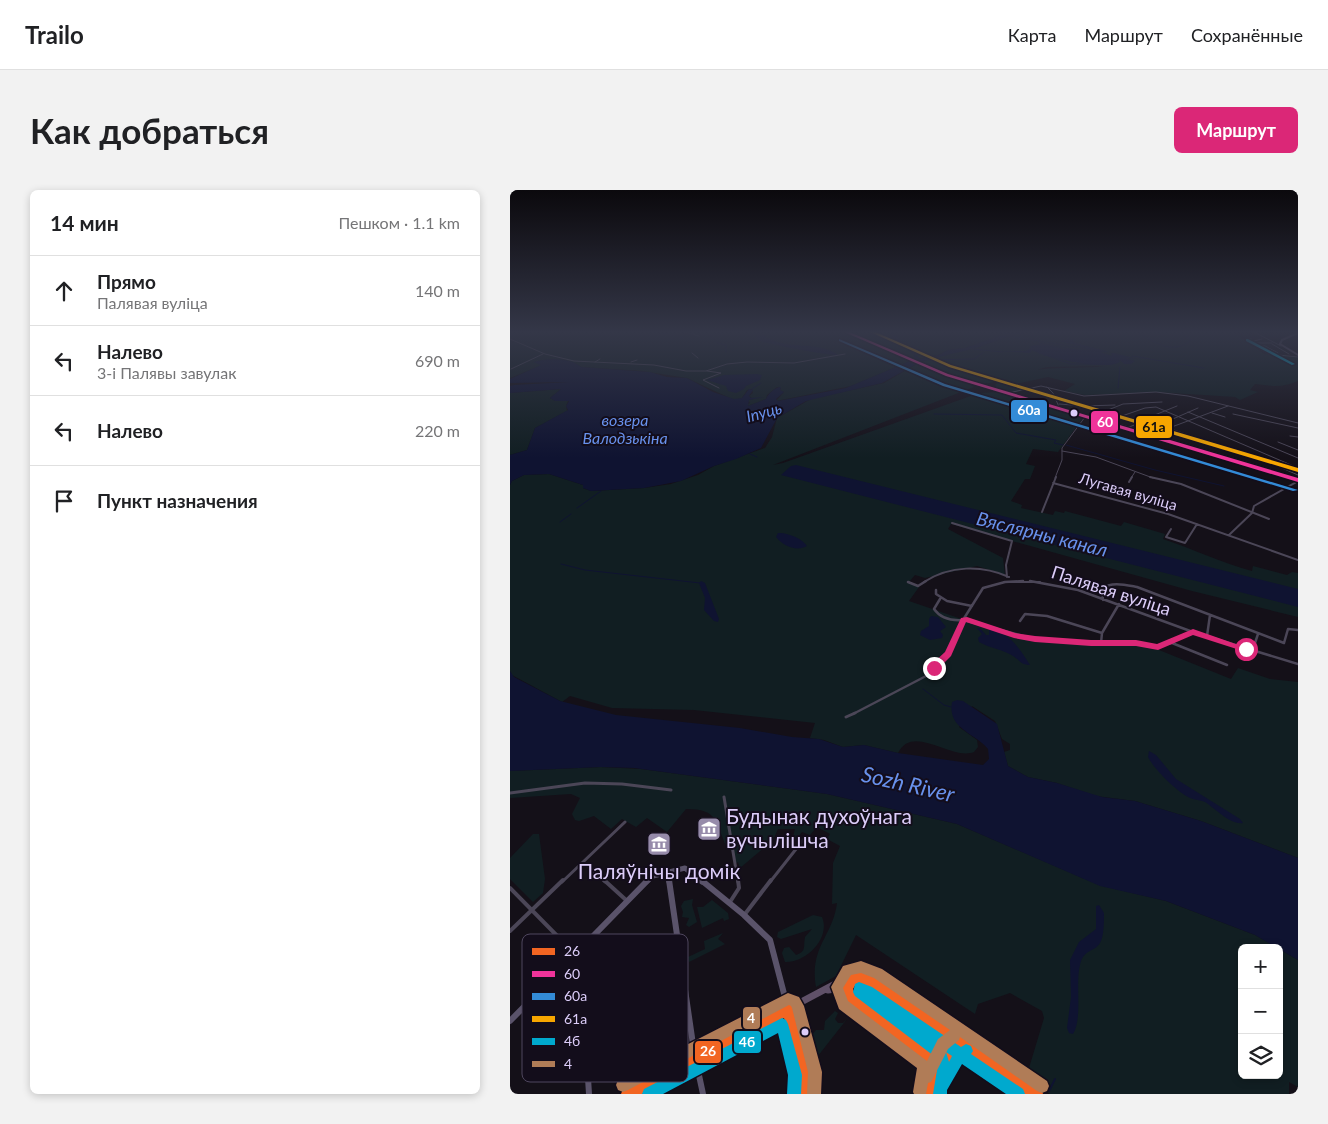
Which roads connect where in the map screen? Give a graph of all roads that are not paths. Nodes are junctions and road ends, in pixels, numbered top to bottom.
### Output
1 (721, 373) edge
2 (942, 373) edge
3 (1046, 386) junction
4 (719, 388) dead end
5 (1008, 393) junction
6 (1162, 402) dead end
7 (1059, 405) junction
8 (1120, 405) junction
9 (1084, 406) junction
10 (1177, 406) dead end
11 (1228, 406) junction
12 (1198, 408) dead end
13 (1163, 410) junction
14 (1102, 412) junction
15 (1188, 412) junction
16 (1212, 413) junction
17 (1233, 414) dead end
18 (1177, 416) junction
19 (1225, 416) dead end
20 (1085, 417) junction
21 (1119, 417) junction
22 (1200, 417) junction
23 (1190, 422) junction
24 (1296, 422) edge
25 (1136, 423) junction
26 (1293, 427) junction
27 (1168, 428) junction
28 (1298, 428) edge
29 (1150, 429) junction
30 (1157, 431) junction
31 (1290, 436) dead end
32 (1298, 437) edge
33 (1278, 442) dead end
34 (1298, 450) edge
35 (1062, 451) junction
36 (1297, 457) edge
37 (1298, 468) edge
38 (1136, 472) junction
39 (1289, 472) junction
40 (1293, 476) junction
41 (1298, 479) edge
42 (1128, 482) dead end
43 (1054, 483) junction
44 (1042, 512) dead end
45 (1252, 513) junction
46 (1269, 519) dead end
47 (952, 523) dead end
48 (1196, 524) junction
49 (1171, 529) dead end
50 (1229, 535) junction
51 (1298, 560) edge
52 (1008, 578) junction
53 (908, 582) dead end
54 (936, 590) dead end
55 (940, 599) junction
56 (1103, 600) junction
57 (1119, 604) junction
58 (972, 606) junction
59 (1210, 615) junction
60 (963, 620) junction
61 (1020, 621) dead end
62 (1298, 630) edge
63 (1193, 632) junction
64 (1102, 633) junction
65 (1258, 634) junction
66 (1208, 636) junction
67 (1100, 643) junction
68 (1171, 643) junction
69 (1252, 652) junction
70 (1298, 664) edge
71 (1227, 665) dead end
72 (846, 717) dead end
73 (670, 790) dead end
74 (510, 792) edge
75 (724, 797) dead end
76 (625, 822) dead end
77 (804, 839) dead end
78 (583, 862) junction
79 (668, 872) junction
80 (510, 888) edge
81 (626, 900) junction
82 (729, 903) junction
83 (532, 910) junction
84 (744, 915) junction
85 (510, 931) edge
86 (558, 934) edge
87 (593, 934) edge
88 (677, 934) edge
89 (855, 977) junction
90 (822, 992) junction
91 (850, 998) junction
92 (522, 1008) edge
93 (688, 1008) edge
94 (788, 1009) junction
95 (928, 1020) junction
96 (510, 1021) edge
97 (944, 1031) junction
98 (957, 1045) junction
99 (916, 1046) junction
100 (943, 1049) junction
101 (928, 1054) junction
102 (696, 1062) junction
103 (688, 1066) edge
104 (938, 1072) junction
105 (654, 1082) edge
106 (932, 1092) edge
107 (628, 1094) edge
108 (703, 1094) edge
109 (804, 1094) edge
110 (1036, 1094) edge

1 - 4 street
2 - 5 street
3 - 5 street
3 - 7 street
3 - 11 street
5 - 20 street
6 - 8 street
7 - 9 street
7 - 25 street
8 - 9 street
8 - 14 street
9 - 14 street
10 - 13 street
11 - 16 street
11 - 24 street
12 - 15 street
13 - 18 street
13 - 21 street
13 - 25 street
14 - 21 street
15 - 18 street
15 - 22 street
16 - 19 street
16 - 22 street
17 - 26 street
18 - 23 street
18 - 29 street
20 - 35 street
20 - 41 street
21 - 25 street
22 - 23 street
22 - 36 street
23 - 27 street
23 - 37 street
24 - 26 street
25 - 29 street
26 - 28 street
27 - 30 street
27 - 39 street
29 - 30 street
30 - 40 street
31 - 32 street
33 - 34 street
35 - 38 street
35 - 43 street, Лугавая вуліца
38 - 42 street
38 - 45 street
39 - 40 street
39 - 41 street
40 - 41 street
41 - 45 street
43 - 44 street, Лугавая вуліца
43 - 48 street, Лугавая вуліца
45 - 46 street
45 - 50 street
47 - 52 street
48 - 49 street, Лугавая вуліца
48 - 50 street, Лугавая вуліца
50 - 51 street, Лугавая вуліца
52 - 53 street
52 - 56 street, Палявая вуліца
52 - 58 street, Палявая вуліца
54 - 55 street
55 - 58 street
55 - 60 street
56 - 57 street, Палявая вуліца
56 - 59 street
57 - 63 street, Палявая вуліца
57 - 64 street
58 - 60 street, Палявая вуліца
59 - 65 street
59 - 66 street
60 - 67 street
60 - 72 street, Палявая вуліца
61 - 64 street
62 - 65 street
63 - 66 street, Палявая вуліца
63 - 68 street
64 - 67 street
65 - 69 street
66 - 69 street, Палявая вуліца
67 - 68 street
68 - 71 street
69 - 70 street, Палявая вуліца
73 - 74 street
75 - 82 street
76 - 78 street
77 - 84 street
78 - 81 street
78 - 83 street
79 - 81 street
79 - 82 street
79 - 88 street
80 - 83 street
81 - 87 street
82 - 84 street
83 - 85 street
83 - 86 street
84 - 94 street
89 - 90 main road
89 - 91 main road
89 - 95 main road
90 - 91 main road
90 - 94 main road
91 - 99 main road
92 - 96 street
93 - 102 street
94 - 102 main road
94 - 109 street
95 - 97 main road
95 - 99 main road
97 - 98 main road
97 - 100 main road
98 - 100 main road
98 - 104 main road
98 - 110 main road
99 - 101 main road
100 - 101 main road
100 - 104 main road
101 - 106 main road
102 - 103 main road
102 - 108 street
104 - 106 main road
105 - 107 main road

